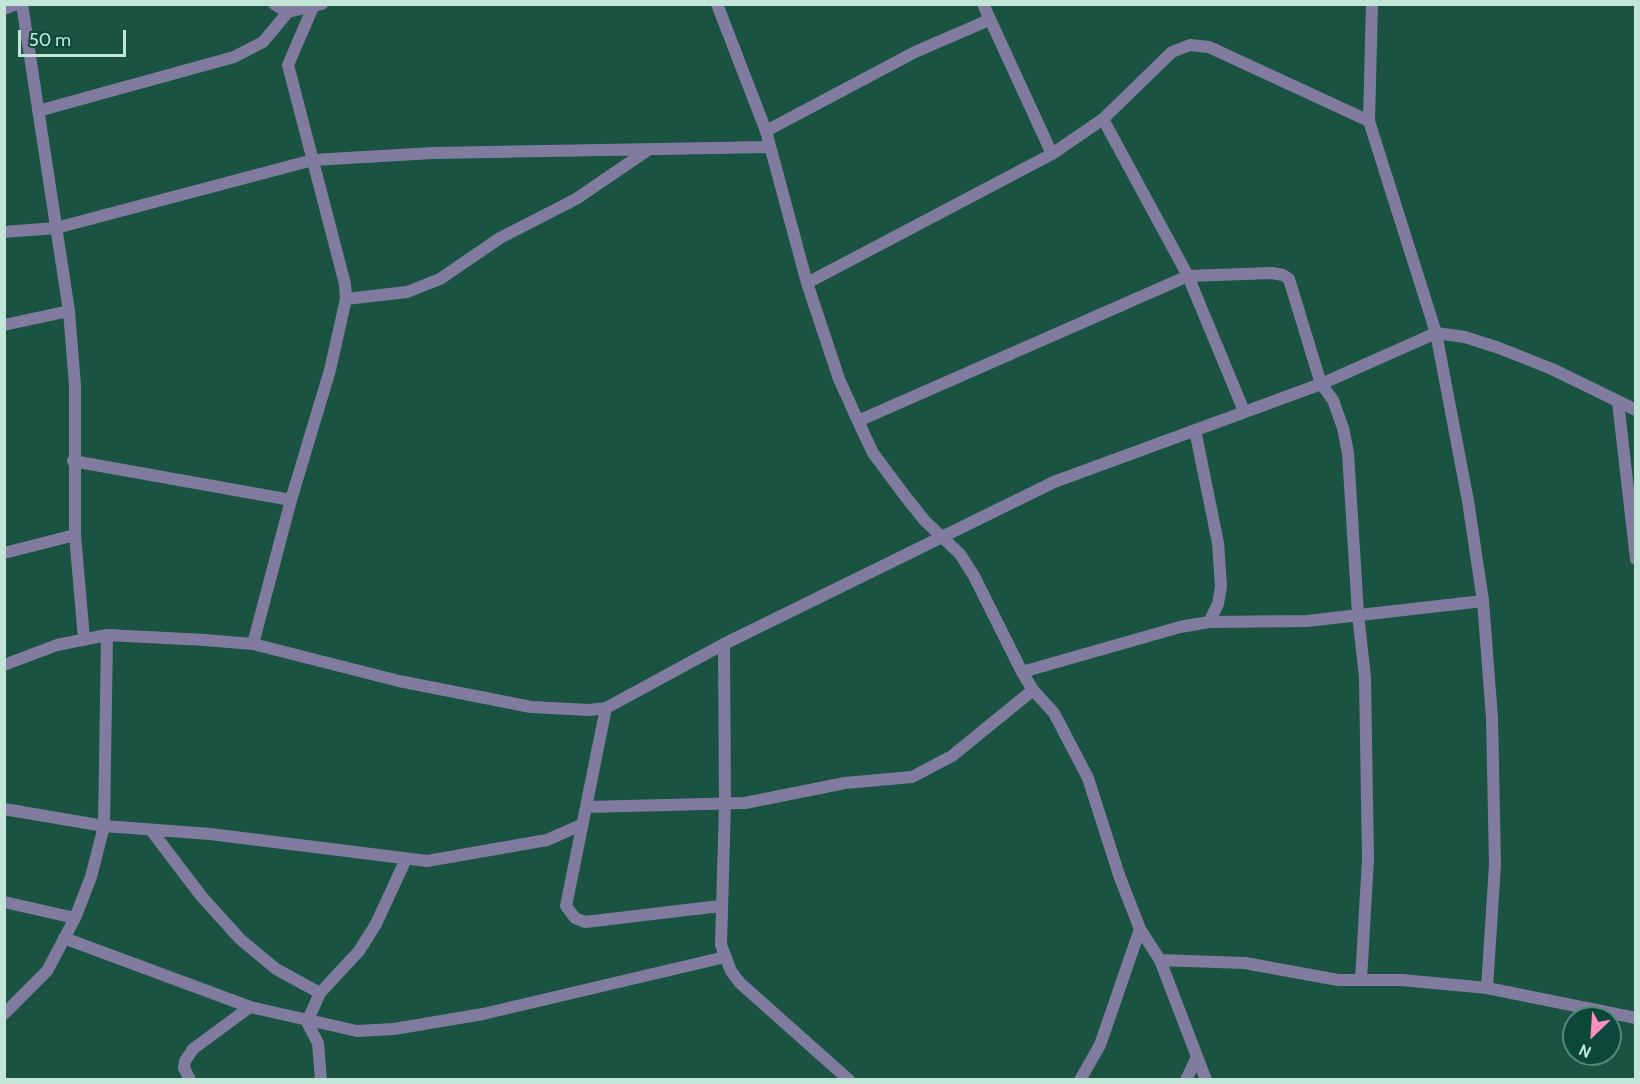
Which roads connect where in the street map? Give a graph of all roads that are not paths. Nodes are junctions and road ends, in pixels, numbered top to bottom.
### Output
1 (17, 4) edge
2 (22, 4) edge
3 (274, 4) edge
4 (717, 4) edge
5 (983, 4) edge
6 (1372, 4) edge
7 (318, 6) edge
8 (4, 9) edge
9 (288, 12) junction
10 (989, 20) junction
11 (38, 111) junction
12 (1103, 119) junction
13 (1369, 121) junction
14 (766, 131) junction
15 (770, 147) junction
16 (649, 150) junction
17 (1052, 154) junction
18 (313, 159) junction
19 (56, 228) junction
20 (4, 232) edge
21 (1188, 276) junction
22 (807, 283) junction
23 (346, 298) junction
24 (69, 311) junction
25 (4, 325) edge
26 (1436, 333) junction
27 (1321, 384) junction
28 (1618, 402) junction
29 (1635, 410) edge
30 (1244, 411) junction
31 (858, 421) junction
32 (1196, 430) junction
33 (73, 461) junction
34 (291, 500) junction
35 (75, 535) junction
36 (943, 536) junction
37 (4, 553) edge
38 (1635, 559) edge
39 (1483, 601) junction
40 (1358, 614) junction
41 (1209, 622) junction
42 (107, 635) junction
43 (84, 639) junction
44 (253, 644) junction
45 (724, 644) junction
46 (4, 665) edge
47 (1022, 672) junction
48 (1033, 690) junction
49 (606, 708) junction
50 (725, 804) junction
51 (586, 807) junction
52 (4, 809) edge
53 (581, 825) junction
54 (104, 826) junction
55 (151, 830) junction
56 (405, 859) junction
57 (4, 902) edge
58 (720, 906) junction
59 (75, 918) junction
60 (1140, 928) junction
61 (64, 938) junction
62 (724, 957) junction
63 (1160, 960) junction
64 (1362, 980) junction
65 (1487, 988) junction
66 (320, 993) junction
67 (250, 1007) junction
68 (4, 1014) edge
69 (1635, 1018) edge
70 (307, 1022) junction
71 (1197, 1059) junction
72 (190, 1080) edge
73 (321, 1080) edge
74 (849, 1080) edge
75 (1080, 1080) edge
76 (1186, 1080) edge
77 (1206, 1080) edge

1 - 8 street
2 - 11 street
3 - 9 street
4 - 14 street
5 - 10 street
6 - 13 street
7 - 9 street
7 - 18 street
9 - 11 street
10 - 14 street
10 - 17 street
11 - 19 street
12 - 13 street
12 - 17 street
12 - 21 street
13 - 26 street
14 - 15 street
15 - 16 street
15 - 22 street
16 - 18 street
16 - 23 street
17 - 22 street
18 - 19 street
18 - 23 street
19 - 20 street
19 - 24 street
21 - 27 street
21 - 30 street
21 - 31 street
22 - 31 street
23 - 34 street
24 - 25 street
24 - 33 street
26 - 27 street
26 - 28 street
26 - 39 street
27 - 30 street
27 - 40 street
28 - 29 street
28 - 38 street
30 - 32 street
31 - 36 street
32 - 36 street
32 - 41 street
33 - 34 street
33 - 35 street
34 - 44 street
35 - 37 street
35 - 43 street
36 - 45 street
36 - 47 street
39 - 40 street
39 - 65 street
40 - 41 street
40 - 64 street
41 - 47 street
42 - 43 street
42 - 44 street
42 - 54 street
43 - 46 street
44 - 49 street
45 - 49 street
45 - 50 street
47 - 48 street
48 - 50 street
48 - 60 street
49 - 51 street
50 - 51 street
50 - 58 street
51 - 53 street
52 - 54 street
53 - 56 street
53 - 58 street
54 - 55 street
54 - 59 street
55 - 56 street
55 - 66 street
56 - 66 street
57 - 59 street
58 - 62 street
59 - 61 street
60 - 63 street
60 - 75 street
61 - 67 street
61 - 68 street
62 - 70 street
62 - 74 street
63 - 64 street
63 - 71 street
64 - 65 street
65 - 69 street
66 - 70 street
67 - 70 street
67 - 72 street
70 - 73 street
71 - 76 street
71 - 77 street

